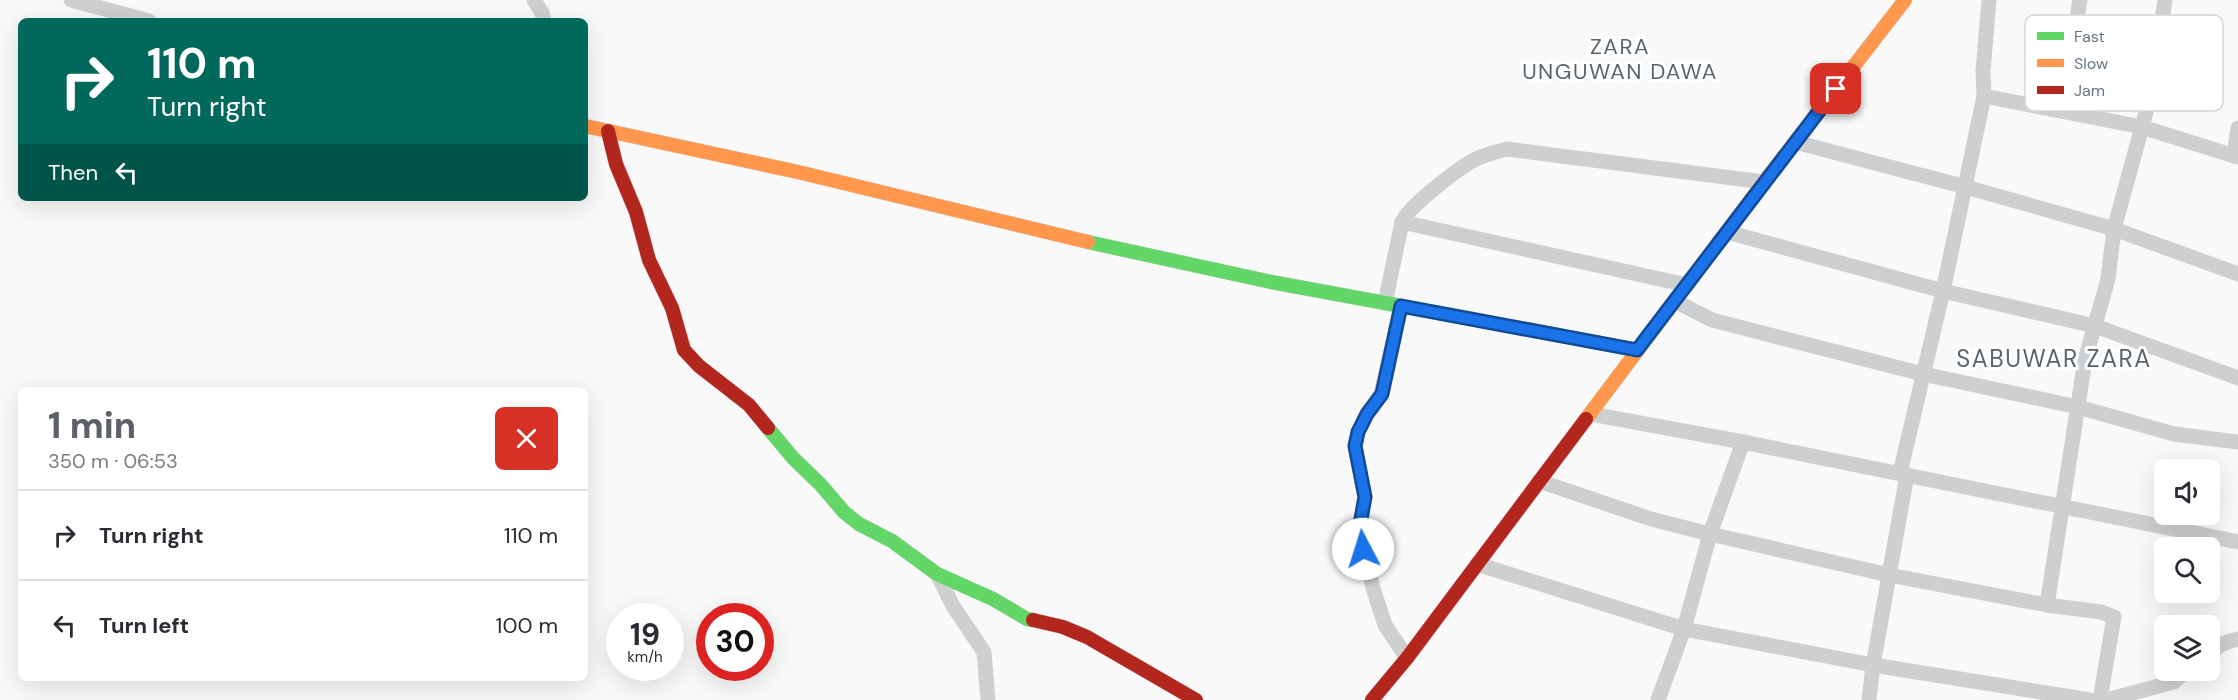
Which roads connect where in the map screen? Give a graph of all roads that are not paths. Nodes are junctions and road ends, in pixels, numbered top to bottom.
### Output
1 (71, 0) edge
2 (534, 0) edge
3 (1905, 0) edge
4 (1989, 0) edge
5 (2080, 0) edge
6 (2164, 0) edge
7 (2077, 15) edge
8 (2162, 15) edge
9 (138, 18) edge
10 (543, 18) edge
11 (1984, 96) junction
12 (2025, 104) edge
13 (2061, 111) edge
14 (2146, 111) edge
15 (588, 127) edge
16 (2142, 127) junction
17 (2238, 128) edge
18 (608, 131) junction
19 (1795, 142) junction
20 (2236, 156) edge
21 (1764, 182) junction
22 (1966, 187) junction
23 (1402, 222) junction
24 (2114, 229) junction
25 (1727, 232) junction
26 (2238, 274) edge
27 (1687, 285) junction
28 (1943, 291) junction
29 (1675, 302) junction
30 (1385, 303) junction
31 (1401, 306) junction
32 (2095, 326) junction
33 (1637, 350) junction
34 (1923, 374) junction
35 (2238, 378) edge
36 (2078, 407) junction
37 (1590, 414) junction
38 (1743, 442) junction
39 (2238, 442) edge
40 (1903, 474) junction
41 (1539, 481) junction
42 (2062, 506) junction
43 (1710, 534) junction
44 (2238, 542) edge
45 (1477, 564) junction
46 (937, 574) junction
47 (1889, 575) junction
48 (2047, 605) junction
49 (1684, 629) junction
50 (2238, 639) edge
51 (2220, 646) edge
52 (1407, 658) junction
53 (1873, 664) junction
54 (2175, 681) edge
55 (988, 700) edge
56 (1196, 700) edge
57 (1372, 700) edge
58 (1658, 700) edge
59 (1869, 700) edge
60 (2090, 700) edge
61 (2100, 700) edge
62 (2106, 700) edge

1 - 9 street
2 - 10 street
3 - 19 street
4 - 11 street
5 - 7 street
6 - 8 street
11 - 12 street
11 - 22 street
13 - 16 street
14 - 16 street
15 - 18 street
16 - 20 street
16 - 24 street
17 - 20 street
18 - 30 street
18 - 46 street
19 - 21 street
19 - 22 street
21 - 23 street
21 - 25 street
22 - 24 street
22 - 28 street
23 - 27 street
23 - 30 street
24 - 26 street
24 - 32 street
25 - 27 street
25 - 28 street
27 - 29 street
28 - 32 street
28 - 34 street
29 - 33 street
29 - 34 street
30 - 31 street
31 - 33 street
31 - 52 street
32 - 35 street
32 - 36 street
33 - 37 street
34 - 36 street
34 - 40 street
36 - 39 street
36 - 42 street
37 - 38 street
37 - 41 street
38 - 40 street
38 - 43 street
40 - 42 street
40 - 47 street
41 - 43 street
41 - 45 street
42 - 44 street
42 - 48 street
43 - 47 street
43 - 49 street
45 - 49 street
45 - 52 street
46 - 55 street
46 - 56 street
47 - 48 street
47 - 53 street
48 - 61 street
49 - 53 street
49 - 58 street
50 - 51 street
52 - 57 street
53 - 59 street
53 - 60 street
54 - 62 street

